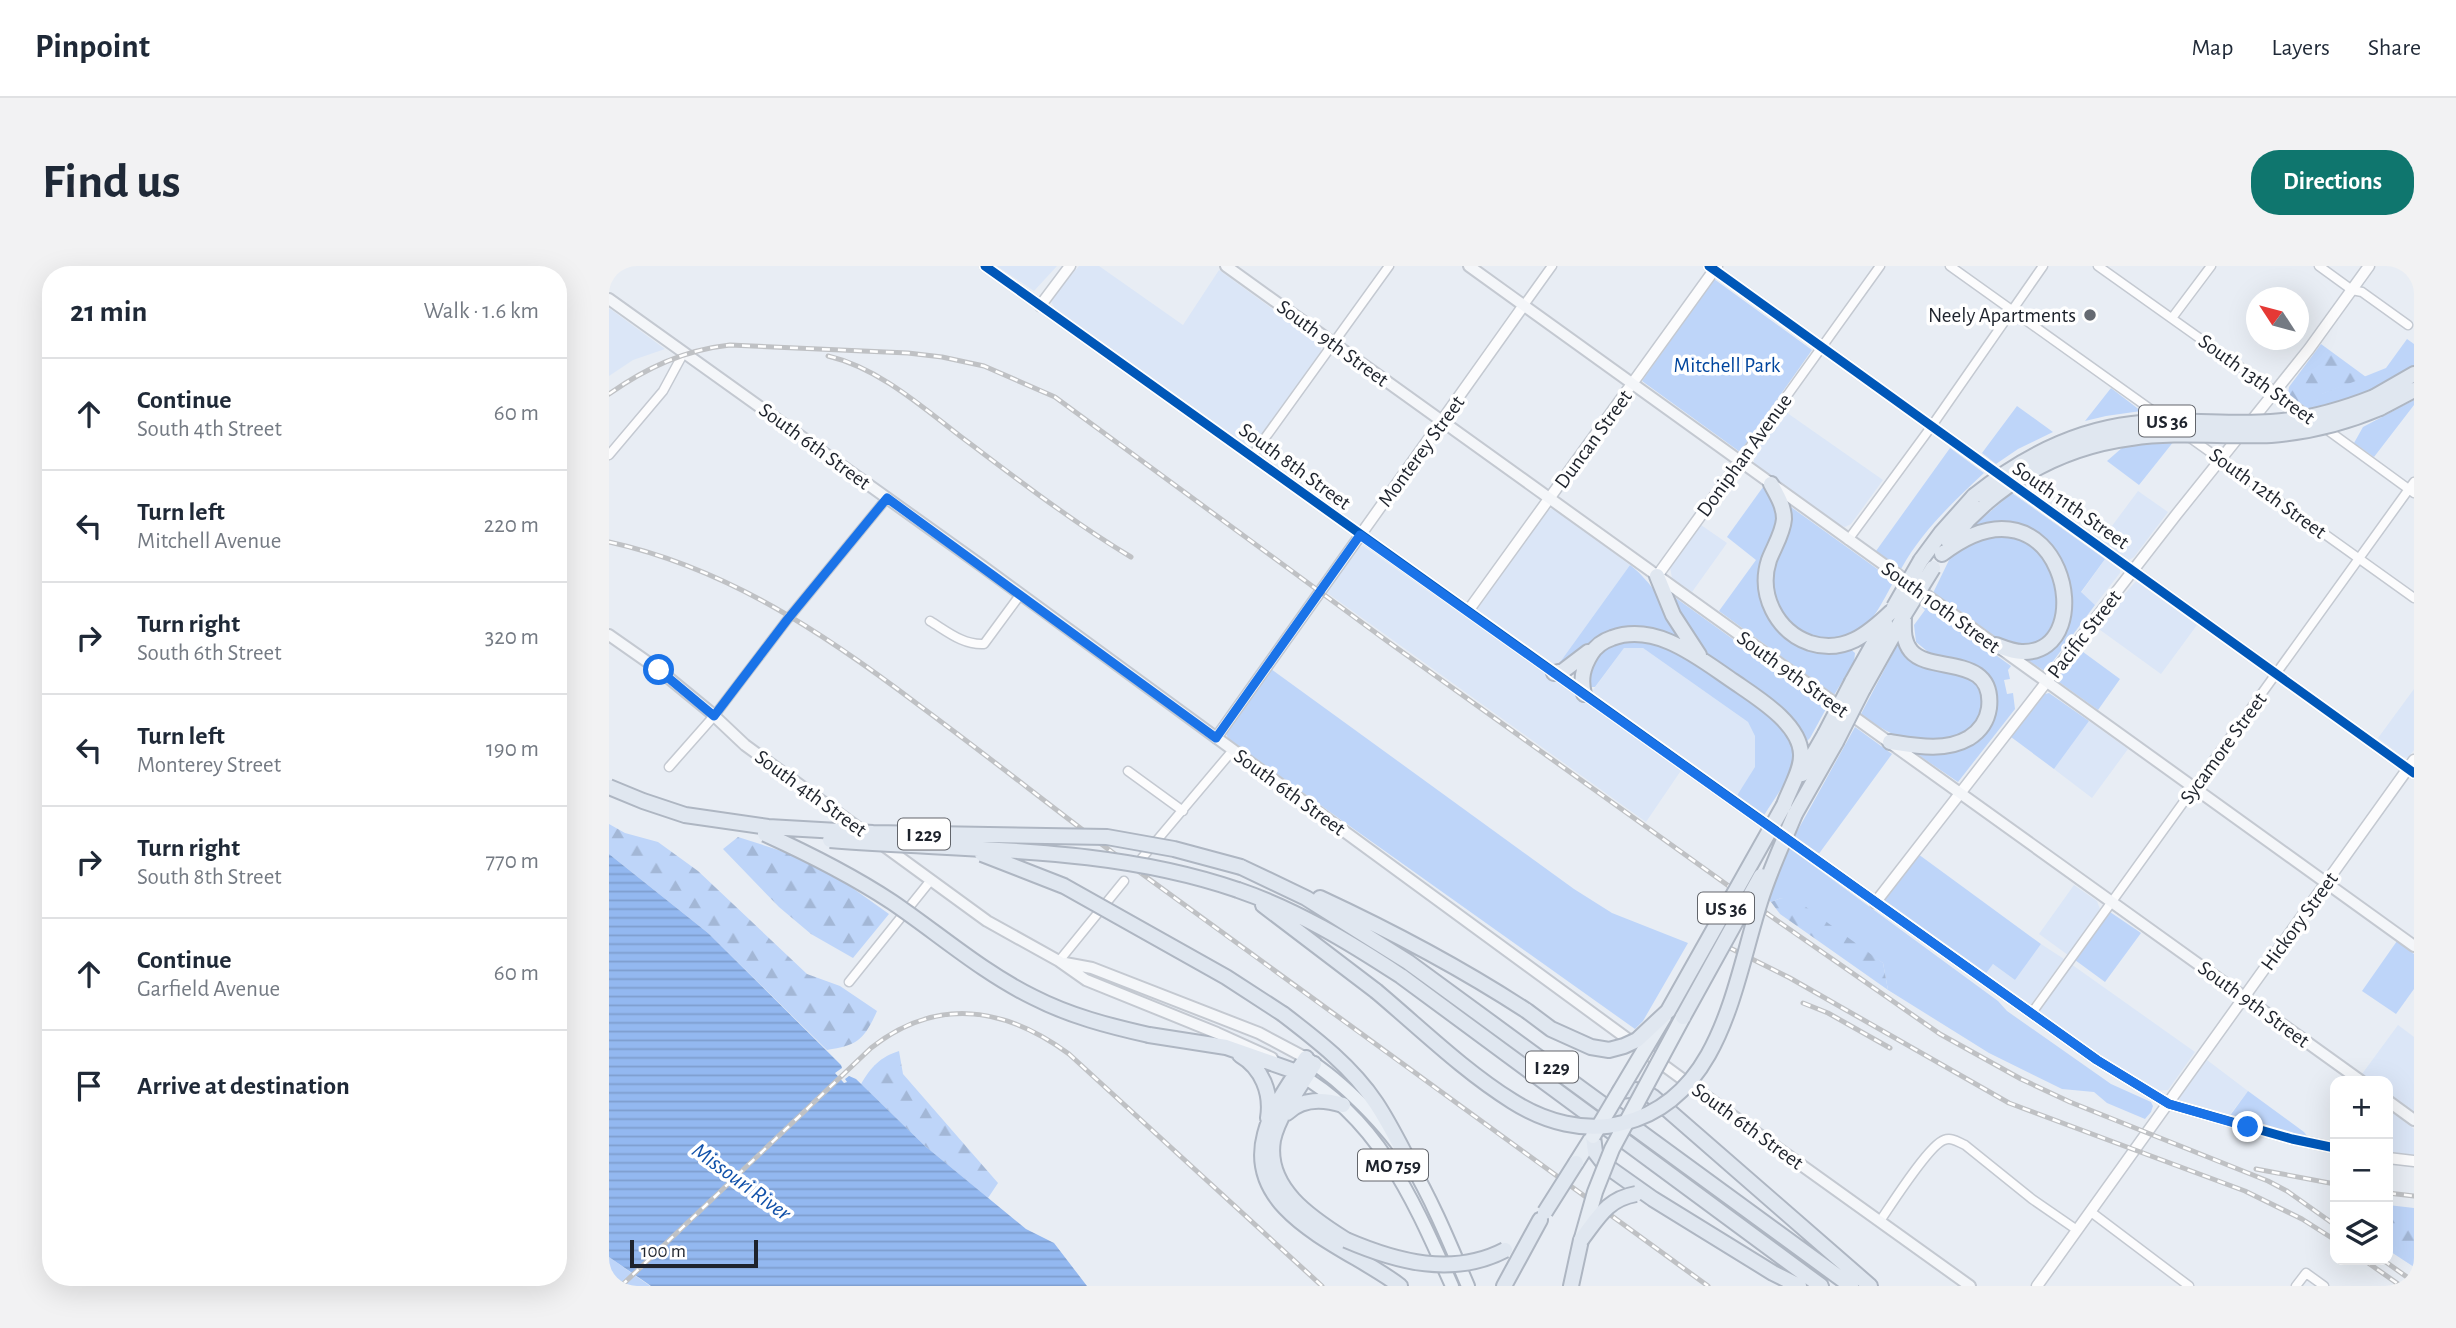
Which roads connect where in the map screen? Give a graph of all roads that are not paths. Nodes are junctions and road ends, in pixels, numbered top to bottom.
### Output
1 (985, 266) edge
2 (1070, 266) edge
3 (1226, 266) edge
4 (1389, 266) edge
5 (1469, 266) edge
6 (1552, 266) edge
7 (1880, 266) edge
8 (1951, 266) edge
9 (2043, 266) edge
10 (2098, 266) edge
11 (2211, 266) edge
12 (2319, 266) edge
13 (2369, 266) edge
14 (1713, 267) edge
15 (2352, 290) junction
16 (609, 299) edge
17 (1524, 305) junction
18 (1039, 306) junction
19 (2012, 310) junction
20 (2172, 318) junction
21 (2408, 325) dead end
22 (1333, 343) junction
23 (1822, 347) junction
24 (684, 354) junction
25 (2414, 374) edge
26 (1632, 383) junction
27 (2414, 390) edge
28 (2275, 391) junction
29 (2377, 402) junction
30 (1442, 422) junction
31 (1931, 427) junction
32 (609, 455) edge
33 (1252, 456) junction
34 (2220, 460) junction
35 (1740, 461) junction
36 (1771, 484) junction
37 (2412, 488) edge
38 (887, 498) junction
39 (1550, 498) junction
40 (1980, 500) junction
41 (1360, 535) junction
42 (1848, 540) junction
43 (1942, 554) junction
44 (2359, 559) junction
45 (1927, 564) junction
46 (2133, 570) junction
47 (1657, 576) junction
48 (1020, 595) junction
49 (2414, 598) edge
50 (1468, 611) junction
51 (1897, 611) junction
52 (930, 621) dead end
53 (609, 635) edge
54 (1996, 645) junction
55 (1595, 647) junction
56 (1708, 663) junction
57 (1554, 673) junction
58 (2277, 673) junction
59 (2047, 683) junction
60 (1584, 694) junction
61 (714, 716) junction
62 (1216, 738) junction
63 (1890, 742) junction
64 (1233, 750) junction
65 (669, 767) dead end
66 (2412, 767) edge
67 (1128, 771) dead end
68 (609, 787) edge
69 (2194, 788) junction
70 (1961, 793) junction
71 (1790, 809) junction
72 (1183, 811) junction
73 (765, 834) junction
74 (916, 834) junction
75 (1142, 858) dead end
76 (1241, 867) junction
77 (931, 880) junction
78 (1124, 881) dead end
79 (2326, 883) junction
80 (1238, 890) junction
81 (2111, 902) junction
82 (1875, 903) junction
83 (2414, 946) edge
84 (1059, 961) junction
85 (849, 982) dead end
86 (2245, 997) junction
87 (1668, 1011) junction
88 (2031, 1014) junction
89 (1226, 1047) junction
90 (1310, 1061) junction
91 (1301, 1075) junction
92 (2354, 1076) edge
93 (1620, 1091) junction
94 (1643, 1091) junction
95 (2169, 1104) junction
96 (1343, 1105) junction
97 (2393, 1105) edge
98 (1281, 1119) junction
99 (2414, 1120) edge
100 (1265, 1132) junction
101 (1593, 1136) junction
102 (2330, 1147) edge
103 (2393, 1159) edge
104 (1408, 1160) junction
105 (2414, 1161) edge
106 (1605, 1165) junction
107 (1637, 1191) junction
108 (2091, 1212) junction
109 (1542, 1216) junction
110 (1880, 1221) junction
111 (2077, 1230) junction
112 (1581, 1240) junction
113 (1343, 1245) junction
114 (1400, 1286) edge
115 (1452, 1286) edge
116 (1468, 1286) edge
117 (1504, 1286) edge
118 (1571, 1286) edge
119 (1799, 1286) edge
120 (1821, 1286) edge
121 (1851, 1286) edge
122 (1870, 1286) edge
123 (1970, 1286) edge
124 (2037, 1286) edge
125 (2189, 1286) edge
126 (2297, 1286) edge
127 (2324, 1286) edge

1 - 18 street, South 8th Street
2 - 18 street
3 - 22 main road, South 9th Street
4 - 22 street
5 - 17 main road, South 10th Street
6 - 17 street, Monterey Street
7 - 23 street, Doniphan Avenue
8 - 19 street, South 12th Street
9 - 19 street
10 - 20 street, South 13th Street
11 - 20 street
12 - 15 street
13 - 15 street, Pacific Street
14 - 23 street, South 11th Street
14 - 26 street, Duncan Street
15 - 21 street
15 - 28 street, Pacific Street
16 - 24 main road, South 6th Street
17 - 26 main road, South 10th Street
17 - 30 street, Monterey Street
18 - 33 street, South 8th Street
19 - 31 street
19 - 34 street, South 12th Street
20 - 28 street, South 13th Street
22 - 30 main road, South 9th Street
22 - 33 street
23 - 31 street, South 11th Street
23 - 35 street, Doniphan Avenue
24 - 32 street
24 - 38 main road, South 6th Street
25 - 29 highway, US 36
26 - 35 main road, South 10th Street
26 - 39 street, Duncan Street
27 - 29 highway, US 36
28 - 34 street, Pacific Street
28 - 37 street, South 13th Street
29 - 40 highway, US 36, bridge
30 - 39 main road, South 9th Street
30 - 41 street, Monterey Street
31 - 42 street
31 - 46 street, South 11th Street
33 - 41 street, South 8th Street
34 - 44 street, South 12th Street
34 - 46 street, Pacific Street
35 - 36 main road, South 10th Street
35 - 47 street, Doniphan Avenue
36 - 42 main road, South 10th Street
36 - 51 highway
37 - 44 street, Sycamore Street
38 - 48 main road, South 6th Street
38 - 61 street
39 - 47 main road, South 9th Street
39 - 50 street, Duncan Street
40 - 43 highway, US 36
40 - 45 highway, US 36
41 - 50 street, South 8th Street
41 - 62 street, Monterey Street
42 - 54 main road, South 10th Street
43 - 45 highway, US 36
43 - 54 highway
44 - 49 street, South 12th Street
44 - 58 street, Sycamore Street
45 - 51 highway, US 36, bridge
46 - 58 street, South 11th Street
46 - 59 street, Pacific Street
47 - 56 highway
47 - 63 main road, South 9th Street
48 - 52 street
48 - 62 main road, South 6th Street
50 - 57 street, South 8th Street
51 - 63 highway
51 - 71 highway, US 36, bridge
53 - 61 main road, South 4th Street
54 - 59 main road, South 10th Street
55 - 56 highway
55 - 57 highway
55 - 60 highway
56 - 71 highway
57 - 60 street, South 8th Street
58 - 66 street, South 11th Street
58 - 69 street, Sycamore Street
59 - 69 main road, South 10th Street
59 - 70 street, Pacific Street
60 - 82 street, South 8th Street
61 - 65 street
61 - 77 main road, South 4th Street
62 - 64 main road, South 6th Street
63 - 70 main road, South 9th Street
64 - 72 street
64 - 110 main road, South 6th Street
66 - 79 street, Hickory Street
67 - 72 street
68 - 73 highway, I 229, bridge
68 - 74 highway, I 229, bridge
69 - 79 main road, South 10th Street
69 - 81 street, Sycamore Street
70 - 81 main road, South 9th Street
70 - 82 street, Pacific Street
71 - 80 highway, bridge
71 - 87 highway, US 36, bridge
71 - 94 highway, US 36, bridge
72 - 75 street
73 - 80 highway, I 229, bridge
73 - 89 highway, bridge
74 - 76 highway, I 229, bridge
74 - 104 highway, bridge
76 - 87 highway, bridge
76 - 121 highway, I 229
77 - 84 main road, South 4th Street
77 - 85 street
78 - 84 street
79 - 83 main road, South 10th Street
79 - 86 street, Hickory Street
80 - 120 highway, I 229
81 - 86 main road, South 9th Street
81 - 88 street, Sycamore Street
82 - 88 street, South 8th Street
84 - 90 main road
84 - 91 main road
86 - 92 main road, South 9th Street
86 - 95 street, Hickory Street
87 - 93 highway, US 36, bridge
88 - 95 street, South 8th Street
89 - 91 highway
89 - 100 highway
90 - 91 highway
90 - 104 main road
91 - 96 main road, MO 759
91 - 98 highway
91 - 100 highway
93 - 94 highway, bridge
93 - 101 highway, US 36, bridge
94 - 106 highway, US 36, bridge
94 - 122 highway
95 - 102 street, South 8th Street
95 - 108 street, Hickory Street
96 - 98 highway
96 - 115 main road, MO 759
97 - 99 main road
98 - 113 highway
100 - 113 highway
101 - 106 highway
101 - 109 highway, US 36, bridge
103 - 105 street
104 - 116 main road, MO 759
106 - 107 highway
106 - 112 highway, US 36, bridge
107 - 112 highway, bridge
107 - 119 highway
108 - 111 street, Hickory Street
108 - 125 street
109 - 113 highway, bridge
109 - 117 highway, US 36
110 - 111 street
110 - 123 main road, South 6th Street
111 - 124 street, Hickory Street
112 - 118 highway, US 36
113 - 114 highway
126 - 127 street

